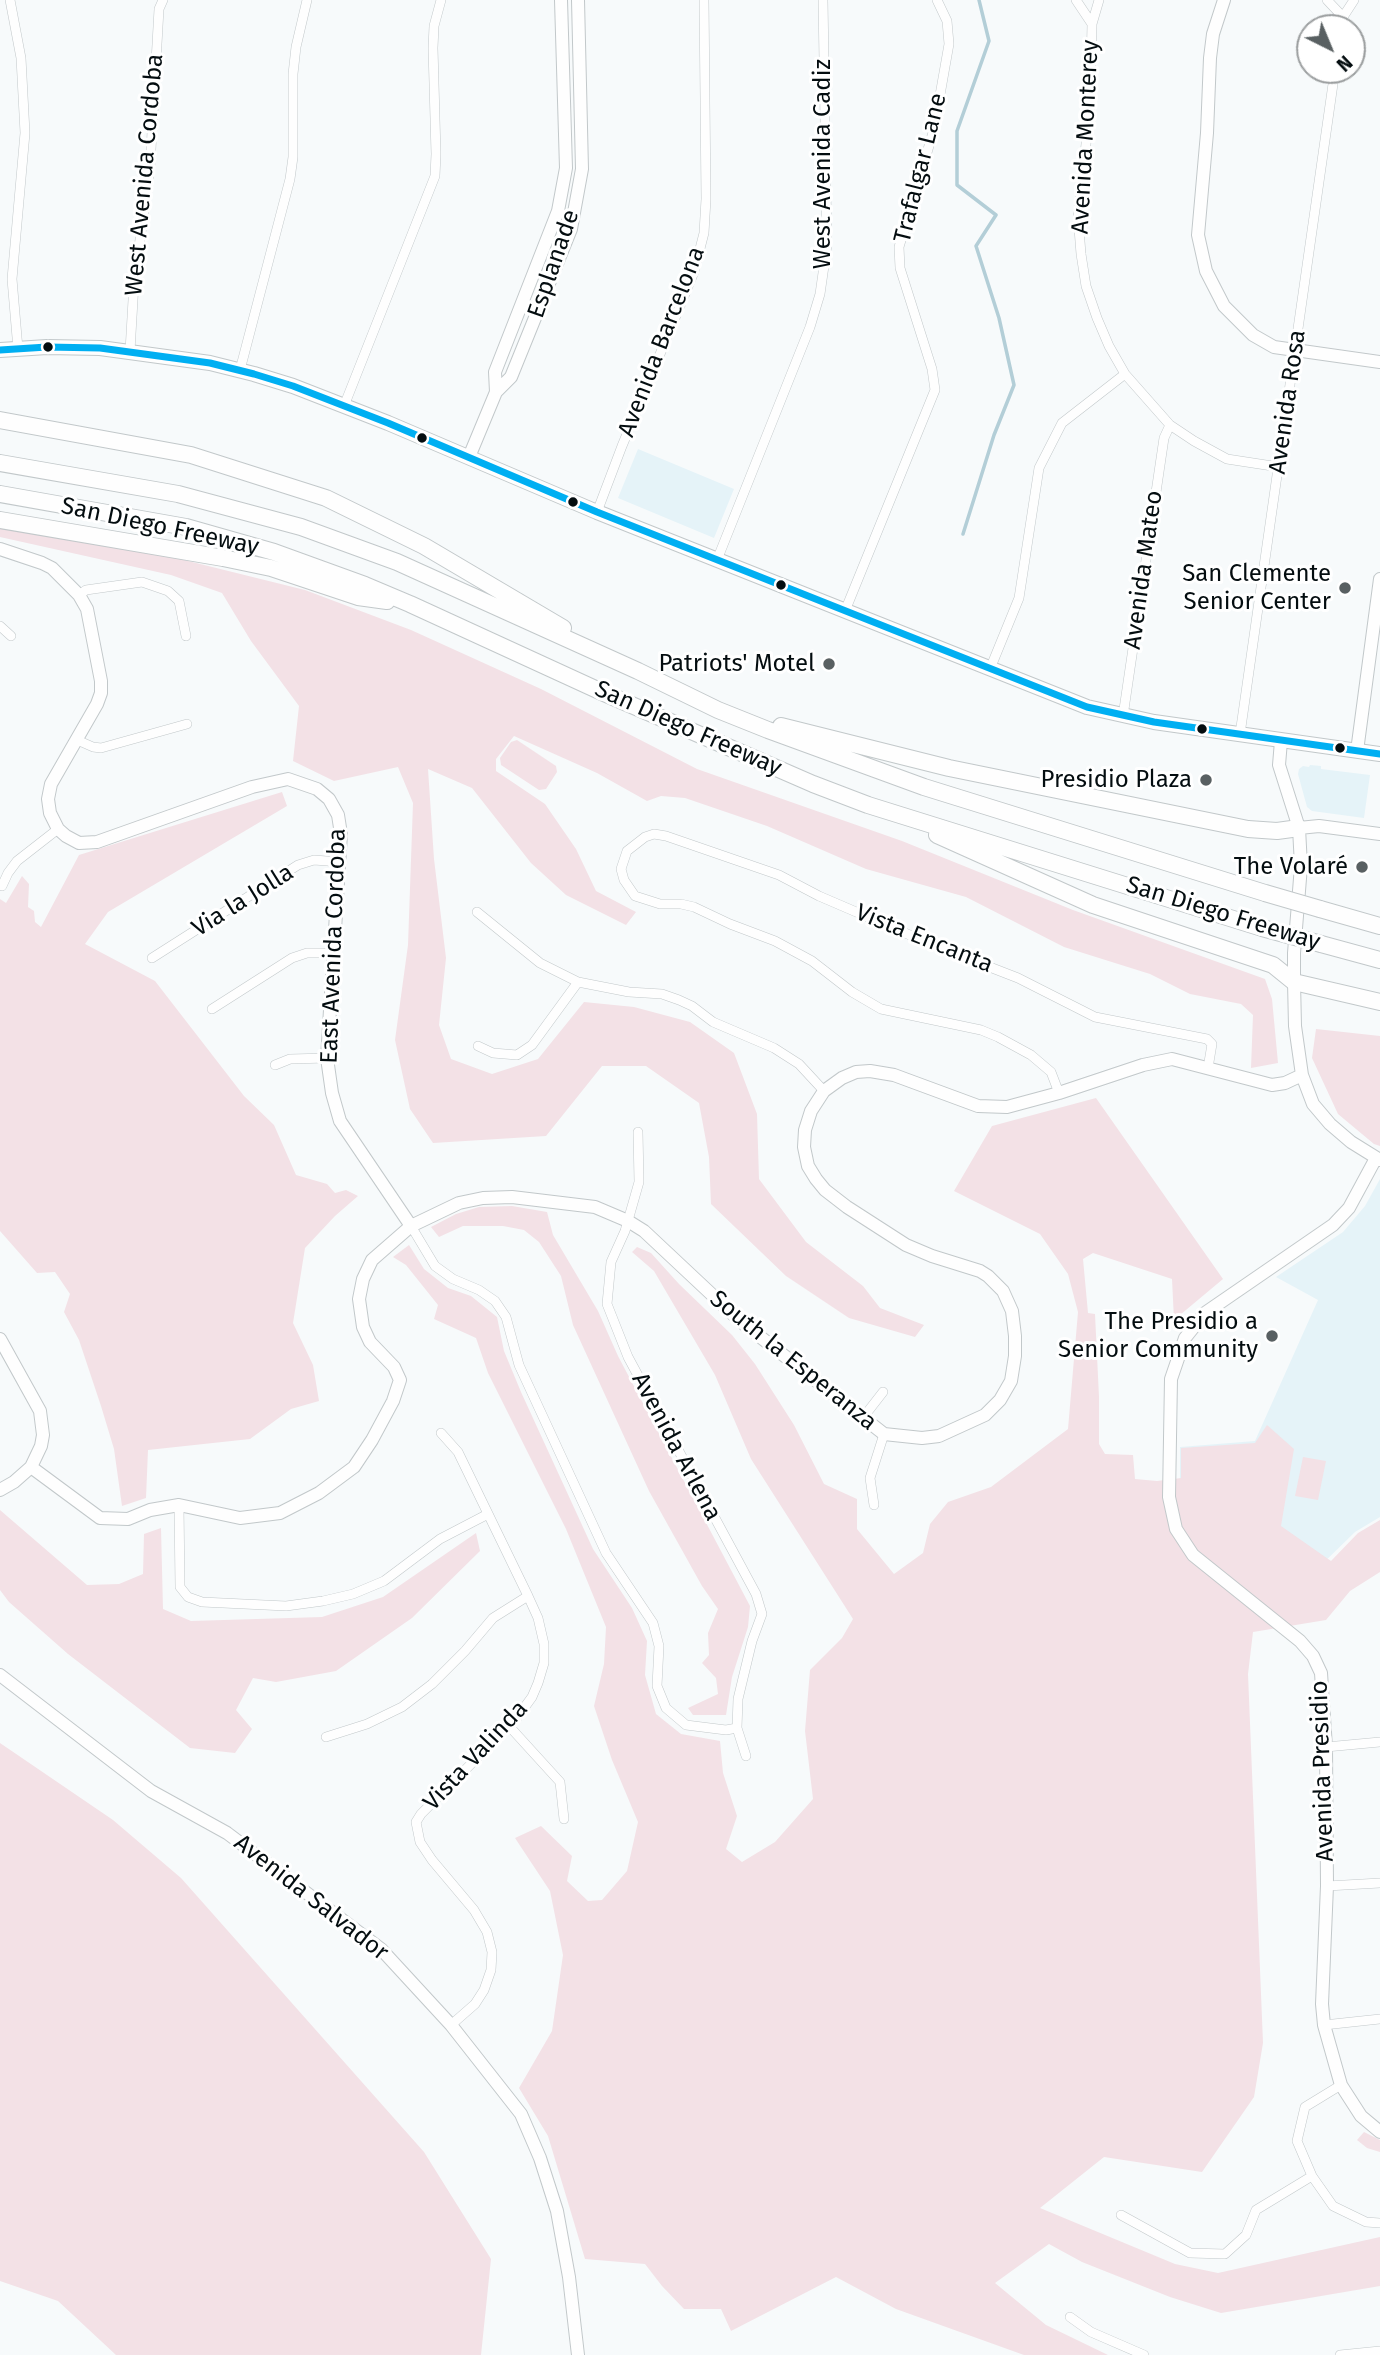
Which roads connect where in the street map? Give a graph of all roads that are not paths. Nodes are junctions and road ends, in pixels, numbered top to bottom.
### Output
1 (10, 0) edge
2 (163, 0) edge
3 (307, 0) edge
4 (441, 0) edge
5 (561, 0) edge
6 (578, 0) edge
7 (704, 0) edge
8 (823, 0) edge
9 (937, 0) edge
10 (1076, 0) edge
11 (1100, 0) edge
12 (1224, 0) edge
13 (1327, 0) edge
14 (1339, 14) edge
15 (1092, 24) junction
16 (1333, 84) edge
17 (566, 168) junction
18 (582, 169) junction
19 (18, 349) junction
20 (1296, 349) junction
21 (0, 351) edge
22 (130, 351) junction
23 (1380, 362) edge
24 (240, 370) junction
25 (1125, 374) junction
26 (496, 392) junction
27 (344, 406) junction
28 (0, 420) edge
29 (1170, 425) junction
30 (469, 457) junction
31 (0, 463) edge
32 (1279, 467) junction
33 (0, 494) edge
34 (597, 512) junction
35 (0, 520) edge
36 (0, 549) edge
37 (717, 560) junction
38 (1380, 579) edge
39 (79, 595) junction
40 (410, 604) junction
41 (845, 611) junction
42 (0, 626) edge
43 (10, 636) dead end
44 (186, 636) dead end
45 (990, 669) junction
46 (638, 671) junction
47 (718, 710) junction
48 (1123, 716) junction
49 (187, 724) dead end
50 (1240, 734) junction
51 (77, 740) junction
52 (1281, 741) junction
53 (1357, 751) junction
54 (1380, 754) edge
55 (868, 804) junction
56 (1299, 828) junction
57 (58, 829) junction
58 (1380, 834) edge
59 (340, 862) junction
60 (2, 886) dead end
61 (477, 912) dead end
62 (1380, 926) edge
63 (335, 957) junction
64 (152, 958) dead end
65 (1380, 960) edge
66 (578, 982) junction
67 (1294, 982) junction
68 (1380, 1002) edge
69 (212, 1009) dead end
70 (478, 1046) dead end
71 (327, 1058) junction
72 (275, 1065) dead end
73 (1208, 1068) junction
74 (1303, 1075) junction
75 (824, 1091) junction
76 (1059, 1093) junction
77 (638, 1132) dead end
78 (1378, 1159) edge
79 (628, 1221) junction
80 (411, 1226) junction
81 (0, 1339) edge
82 (883, 1392) dead end
83 (862, 1419) junction
84 (441, 1433) dead end
85 (884, 1434) junction
86 (31, 1466) junction
87 (0, 1490) edge
88 (179, 1505) junction
89 (873, 1505) dead end
90 (488, 1514) junction
91 (528, 1596) junction
92 (0, 1675) edge
93 (509, 1726) junction
94 (737, 1728) junction
95 (326, 1737) dead end
96 (1380, 1742) edge
97 (1326, 1746) junction
98 (746, 1756) dead end
99 (564, 1819) dead end
100 (1380, 1883) edge
101 (1327, 1886) junction
102 (1380, 2019) edge
103 (451, 2025) junction
104 (1324, 2025) junction
105 (1341, 2085) junction
106 (1380, 2132) edge
107 (1312, 2176) junction
108 (1121, 2215) dead end
109 (1380, 2223) edge
110 (1070, 2317) dead end
111 (1380, 2351) edge
112 (578, 2355) edge
113 (1144, 2355) edge
114 (1339, 2355) edge

1 - 19 street
2 - 22 street, West Avenida Cordoba
3 - 24 street
4 - 27 street
5 - 17 street, Esplanade
6 - 18 street, Esplanade
7 - 34 street, Avenida Barcelona
8 - 37 street, West Avenida Cadiz
9 - 41 street, Trafalgar Lane
10 - 15 street
11 - 15 street, Avenida Monterey
12 - 20 street
13 - 14 street
15 - 25 street, Avenida Monterey
16 - 20 street, Avenida Rosa
17 - 18 street
17 - 26 street, Esplanade
18 - 26 street, Esplanade
19 - 21 main road
19 - 22 main road
20 - 23 street
20 - 32 street, Avenida Rosa
22 - 24 main road
24 - 27 main road
25 - 29 street, Avenida Monterey
25 - 45 street
26 - 30 street, Esplanade
27 - 30 main road
28 - 46 highway
29 - 32 street, Avenida Monterey
29 - 48 street, Avenida Mateo
30 - 34 main road
31 - 46 highway, San Diego Freeway
32 - 50 street, Avenida Rosa
33 - 40 highway, San Diego Freeway
34 - 37 main road
35 - 40 highway
36 - 39 street
37 - 41 main road
38 - 53 street
39 - 44 street
39 - 51 street
40 - 55 highway, San Diego Freeway
41 - 45 main road
42 - 43 street
45 - 48 main road
46 - 47 highway, San Diego Freeway
47 - 56 highway
47 - 62 highway, San Diego Freeway, bridge
48 - 50 main road
49 - 51 street
50 - 52 main road
51 - 57 street
52 - 53 main road
52 - 56 street, Avenida Presidio
53 - 54 main road
55 - 65 highway, San Diego Freeway, bridge
55 - 67 highway
56 - 58 street
56 - 67 street, Avenida Presidio
57 - 59 street, East Avenida Cordoba
57 - 60 street
59 - 63 street, East Avenida Cordoba
59 - 64 street, Via la Jolla
61 - 66 street
63 - 69 street
63 - 71 street, East Avenida Cordoba
66 - 70 street
66 - 75 street
67 - 68 highway
67 - 74 street, Avenida Presidio
71 - 72 street
71 - 80 street, East Avenida Cordoba
73 - 74 street
73 - 76 street
73 - 76 street, Vista Encanta
74 - 78 street, Avenida Presidio
75 - 76 street
75 - 85 street, South la Esperanza
77 - 79 street, Avenida Arlena
78 - 97 street, Avenida Presidio
79 - 80 street, South la Esperanza
79 - 83 street, South la Esperanza
79 - 94 street, Avenida Arlena
80 - 88 street, South la Esperanza
80 - 94 street, East Avenida Cordoba
81 - 86 street
82 - 83 street
83 - 85 street, South la Esperanza
84 - 90 street, Vista Valinda
85 - 89 street
86 - 87 street
86 - 88 street
88 - 90 street
90 - 91 street, Vista Valinda
91 - 93 street, Vista Valinda
91 - 95 street
92 - 103 street, Avenida Salvador
93 - 99 street
93 - 103 street, Vista Valinda
94 - 98 street, Avenida Arlena
96 - 97 street
97 - 101 street, Avenida Presidio
100 - 101 street
101 - 104 street, Avenida Presidio
102 - 104 street
103 - 112 street, Avenida Salvador
104 - 105 street, Avenida Presidio
105 - 106 street, Avenida Presidio
105 - 107 street
107 - 108 street
107 - 109 street
110 - 113 street
111 - 114 street

